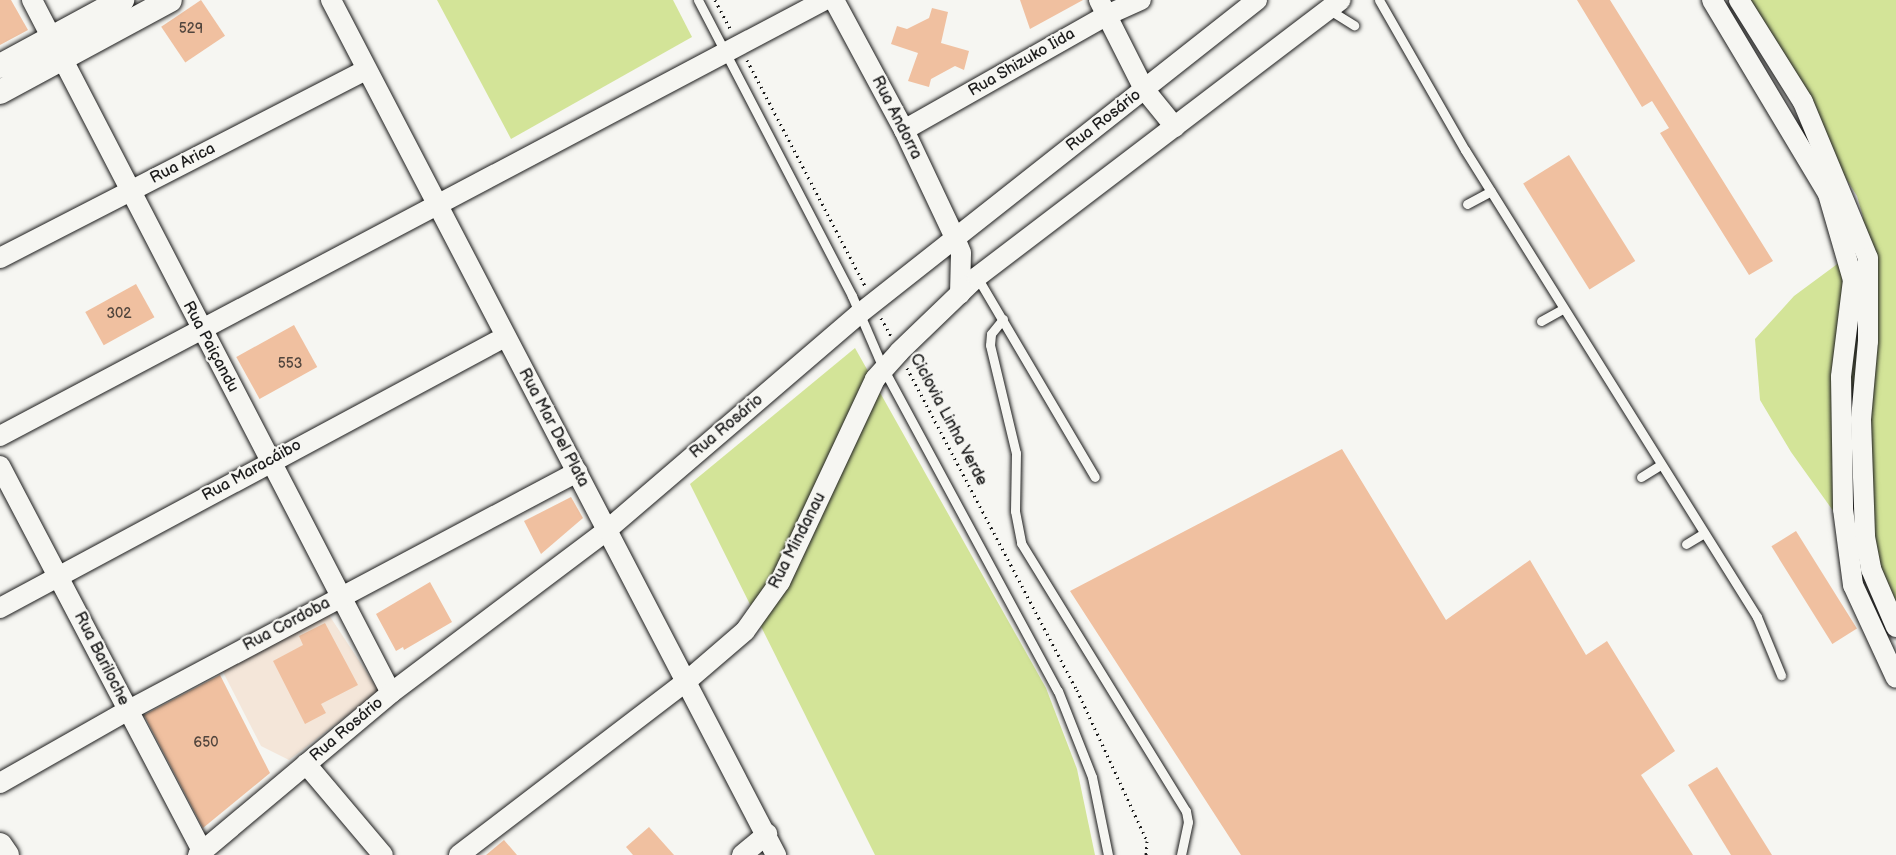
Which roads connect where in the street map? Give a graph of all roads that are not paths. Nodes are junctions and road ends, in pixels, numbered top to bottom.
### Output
1 (32, 0) edge
2 (122, 0) edge
3 (170, 0) edge
4 (331, 0) edge
5 (698, 0) edge
6 (825, 0) edge
7 (834, 0) edge
8 (1142, 0) edge
9 (1257, 0) edge
10 (1379, 0) edge
11 (1712, 0) edge
12 (1739, 0) edge
13 (1334, 5) edge
14 (1103, 8) edge
15 (1354, 25) dead end
16 (732, 48) junction
17 (57, 49) junction
18 (0, 66) edge
19 (366, 70) junction
20 (1144, 89) junction
21 (0, 92) edge
22 (1175, 127) junction
23 (904, 130) junction
24 (1491, 191) junction
25 (128, 192) junction
26 (436, 204) junction
27 (1467, 204) dead end
28 (955, 238) junction
29 (0, 258) edge
30 (977, 277) junction
31 (960, 294) junction
32 (866, 309) junction
33 (1563, 309) junction
34 (1003, 319) junction
35 (1541, 321) dead end
36 (201, 329) junction
37 (505, 337) junction
38 (883, 368) junction
39 (0, 436) edge
40 (270, 460) junction
41 (1660, 465) junction
42 (0, 466) edge
43 (577, 472) junction
44 (1095, 477) dead end
45 (1641, 477) dead end
46 (607, 530) junction
47 (1704, 533) junction
48 (1686, 544) dead end
49 (60, 576) junction
50 (340, 597) junction
51 (0, 608) edge
52 (1896, 627) edge
53 (1781, 675) dead end
54 (1896, 678) edge
55 (688, 680) junction
56 (391, 693) junction
57 (127, 711) junction
58 (306, 764) junction
59 (0, 783) edge
60 (767, 834) junction
61 (0, 845) edge
62 (200, 853) edge
63 (7, 855) edge
64 (383, 855) edge
65 (459, 855) edge
66 (741, 855) edge
67 (776, 855) edge
68 (1108, 855) edge
69 (1180, 855) edge

1 - 17 street, Rua Paiçandu
2 - 17 street
3 - 17 street
4 - 19 street, Rua Mar Del Plata
5 - 16 lane
6 - 16 street
7 - 23 street, Rua Andorra
8 - 14 street, Rua Shizuko Iida
9 - 20 street, Rua Rosário
10 - 24 lane
11 - 54 street
12 - 52 street
13 - 15 lane
13 - 22 street, Rua Mindanau
14 - 20 street
14 - 23 street, Rua Shizuko Iida
16 - 26 street
16 - 32 lane
17 - 18 street
17 - 21 street
17 - 25 street, Rua Paiçandu
19 - 25 street, Rua Arica
19 - 26 street, Rua Mar Del Plata
20 - 22 street
20 - 28 street, Rua Rosário
22 - 30 street, Rua Mindanau
23 - 28 street, Rua Andorra
24 - 27 lane
24 - 33 lane
25 - 29 street, Rua Arica
25 - 36 street, Rua Paiçandu
26 - 36 street
26 - 37 street, Rua Mar Del Plata
28 - 31 street, Rua Andorra
28 - 32 street, Rua Rosário
30 - 31 street, Rua Mindanau
30 - 34 lane
31 - 38 street, Rua Mindanau
32 - 38 lane
32 - 46 street, Rua Rosário
33 - 35 lane
33 - 41 lane
34 - 44 lane
34 - 69 lane
36 - 39 street
36 - 40 street, Rua Paiçandu
37 - 40 street, Rua Maracáibo
37 - 43 street, Rua Mar Del Plata
38 - 55 street, Rua Mindanau
38 - 68 lane
40 - 49 street, Rua Maracáibo
40 - 50 street, Rua Paiçandu
41 - 45 lane
41 - 47 lane
42 - 49 street, Rua Bariloche
43 - 46 street, Rua Mar Del Plata
43 - 50 street, Rua Cordoba
46 - 55 street, Rua Mar Del Plata
46 - 56 street, Rua Rosário
47 - 48 lane
47 - 53 lane
49 - 51 street, Rua Maracáibo
49 - 57 street, Rua Bariloche
50 - 56 street, Rua Paiçandu
50 - 57 street, Rua Cordoba
55 - 60 street, Rua Mar Del Plata
55 - 65 street, Rua Mindanau
56 - 58 street, Rua Rosário
57 - 59 street, Rua Cordoba
57 - 62 street, Rua Bariloche
58 - 62 street, Rua Rosário
58 - 64 street
60 - 66 street
60 - 67 street, Rua Mar Del Plata
61 - 63 street

